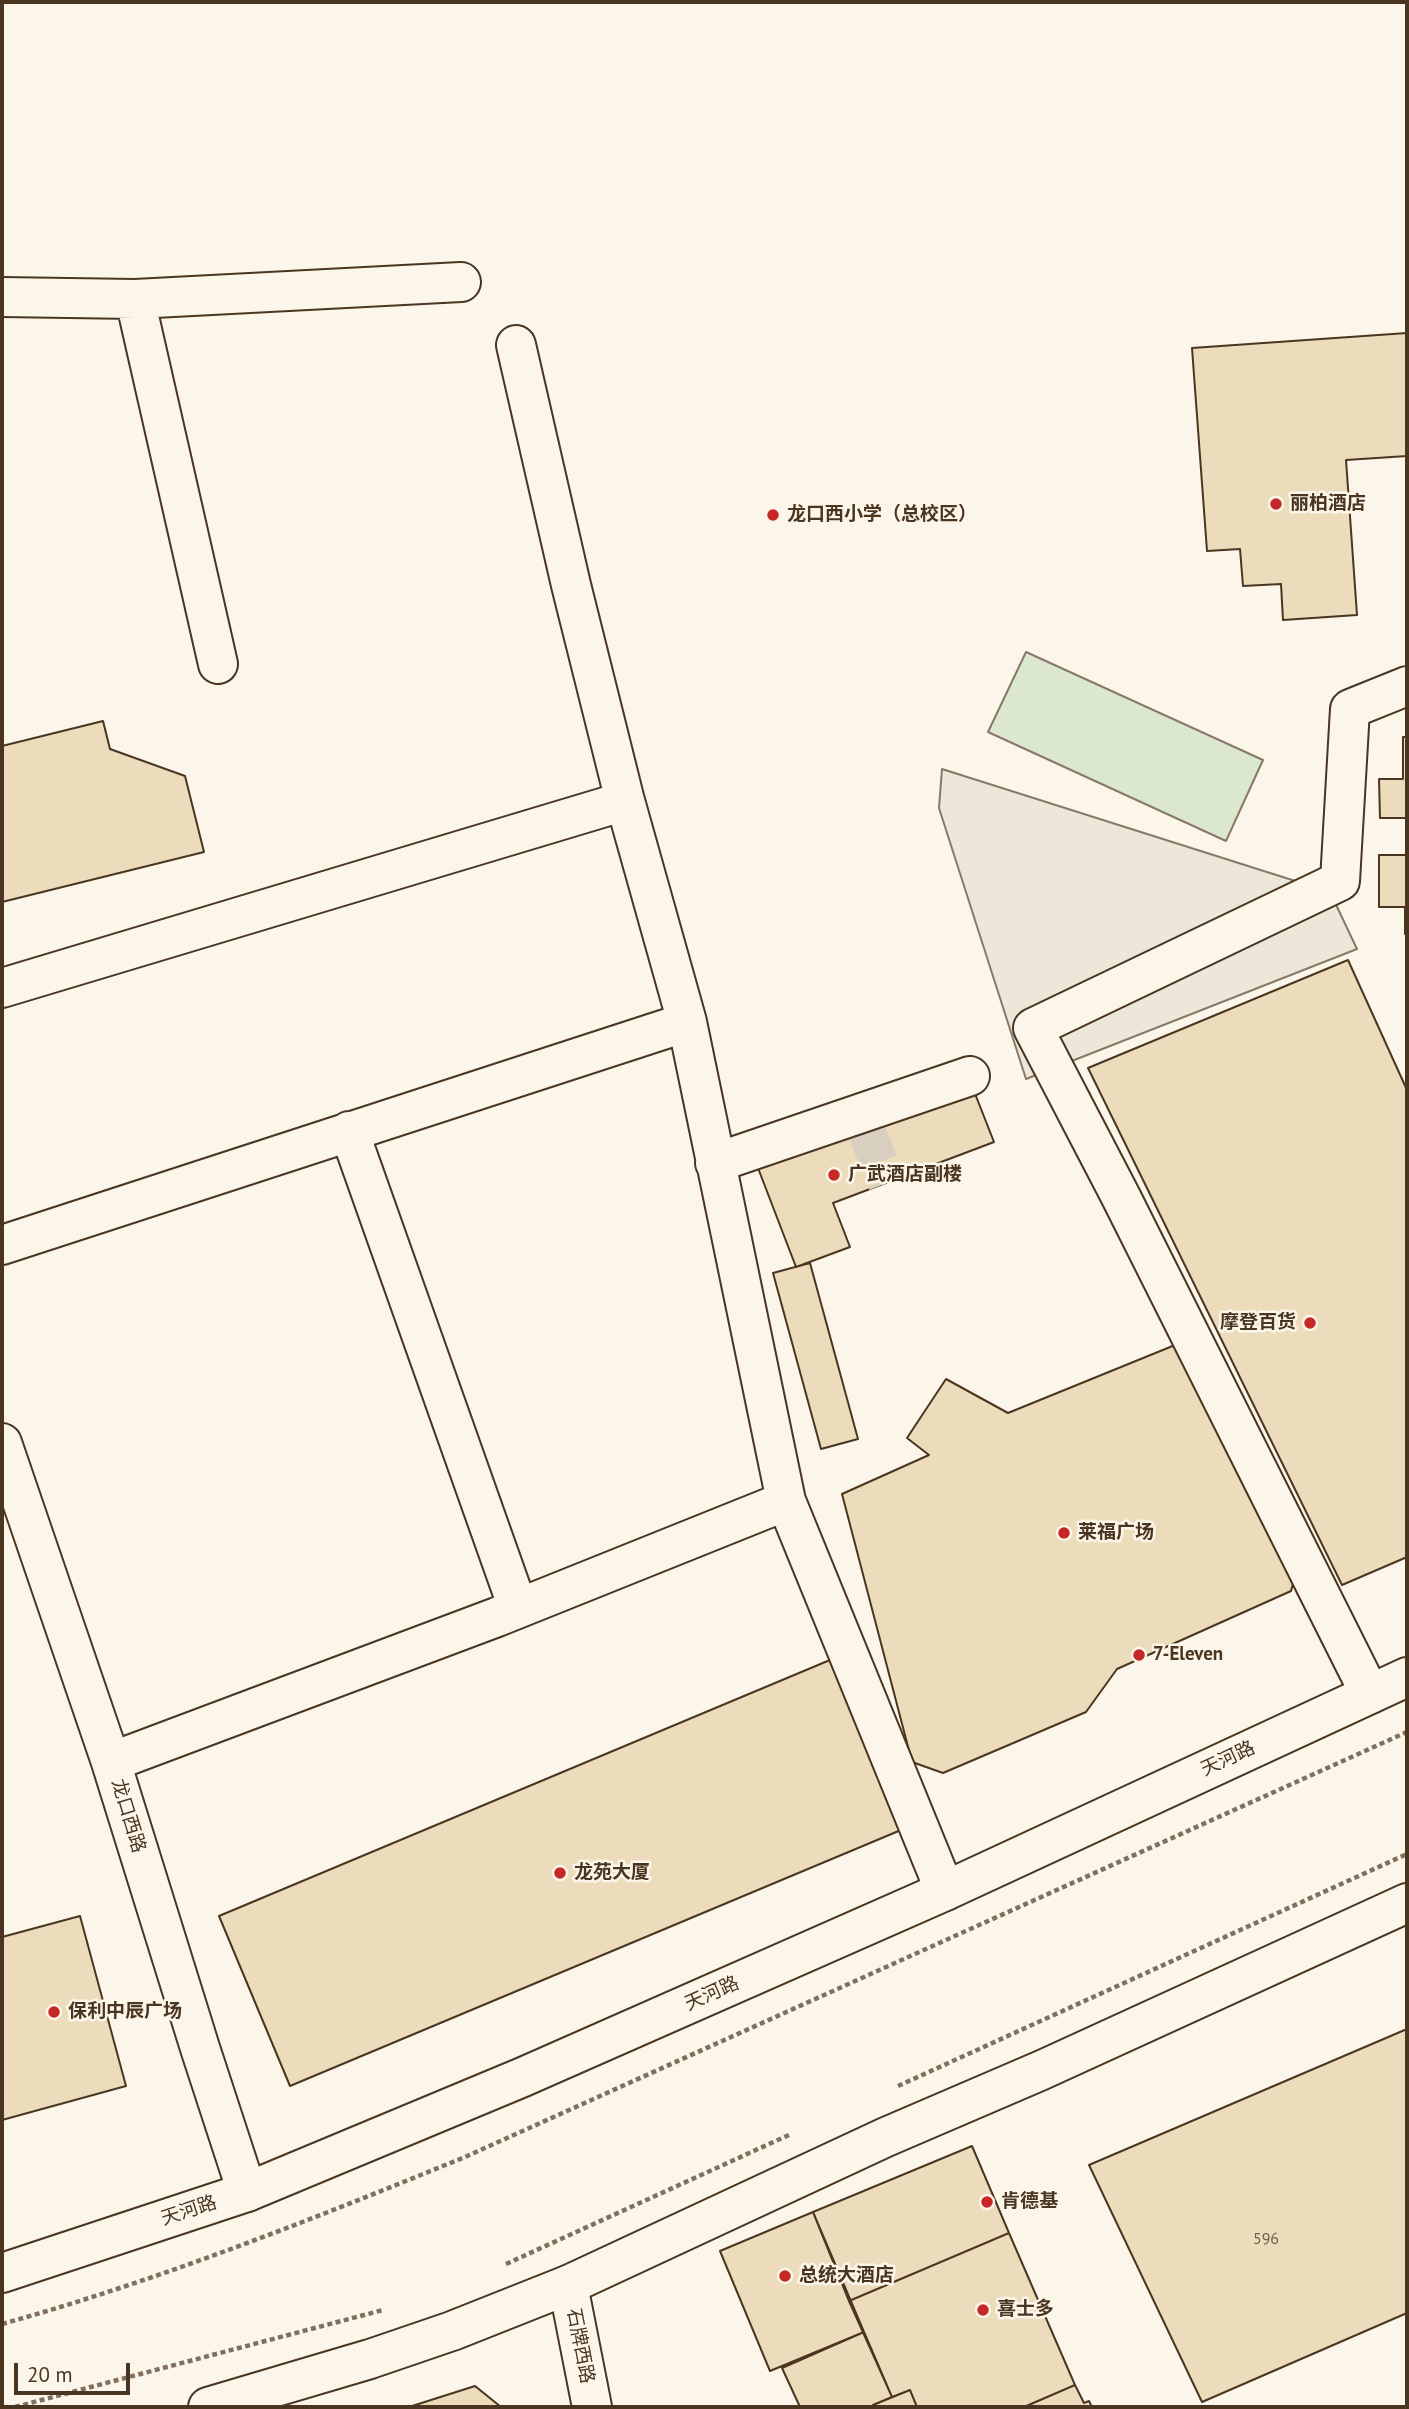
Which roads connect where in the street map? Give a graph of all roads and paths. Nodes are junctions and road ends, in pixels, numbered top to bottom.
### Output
1 (461, 282) dead end
2 (2, 297) edge
3 (135, 299) junction
4 (516, 345) dead end
5 (218, 664) dead end
6 (1407, 686) edge
7 (625, 801) junction
8 (2, 988) edge
9 (687, 1022) junction
10 (970, 1076) dead end
11 (349, 1131) junction
12 (715, 1163) junction
13 (2, 1245) edge
14 (2, 1443) edge
15 (786, 1501) junction
16 (518, 1608) junction
17 (1407, 1677) edge
18 (1370, 1694) junction
19 (1407, 1732) edge
20 (111, 1762) junction
21 (1407, 1854) edge
22 (945, 1891) junction
23 (1407, 1903) edge
24 (887, 2091) dead end
25 (798, 2131) dead end
26 (247, 2192) junction
27 (495, 2269) dead end
28 (2, 2273) edge
29 (568, 2284) junction
30 (385, 2309) dead end
31 (2, 2324) edge
32 (15, 2407) edge
33 (208, 2407) edge
34 (592, 2407) edge

1 - 3 main road
2 - 3 main road
3 - 5 main road
4 - 7 main road
6 - 18 main road
7 - 8 main road
7 - 9 main road
9 - 11 main road
9 - 12 main road
10 - 12 main road
11 - 13 main road
11 - 16 main road
12 - 15 main road
14 - 20 main road, 龙口西路
15 - 16 main road
15 - 22 main road
16 - 20 main road
17 - 18 main road, 天河路
18 - 22 main road, 天河路
19 - 31 path
20 - 26 main road, 龙口西路
21 - 24 path
22 - 26 main road, 天河路
23 - 29 main road
25 - 27 path
26 - 28 main road, 天河路
29 - 33 main road
29 - 34 main road, 石牌西路
30 - 32 path

